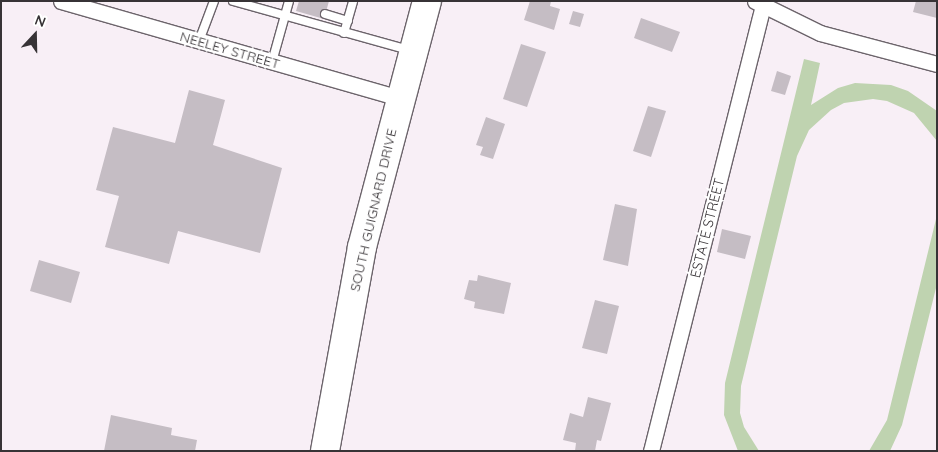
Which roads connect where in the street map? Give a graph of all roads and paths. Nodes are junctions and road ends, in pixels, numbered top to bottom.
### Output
1 (61, 1) edge
2 (214, 1) edge
3 (233, 1) edge
4 (427, 1) edge
5 (289, 2) edge
6 (351, 2) edge
7 (759, 3) edge
8 (298, 5) dead end
9 (325, 14) dead end
10 (284, 16) junction
11 (348, 21) junction
12 (344, 33) junction
13 (199, 41) junction
14 (414, 51) junction
15 (272, 62) junction
16 (937, 64) edge
17 (400, 98) junction
18 (325, 451) edge
19 (652, 451) edge

1 - 13 street, NEELEY STREET
2 - 13 lane
3 - 10 lane
4 - 14 highway, SOUTH GUIGNARD DRIVE
5 - 8 lane
5 - 10 lane
6 - 11 lane
7 - 16 street
7 - 19 street, ESTATE STREET
9 - 11 lane
10 - 12 lane
10 - 15 lane
11 - 12 lane
12 - 14 lane
13 - 15 street, NEELEY STREET
14 - 17 highway, SOUTH GUIGNARD DRIVE
15 - 17 street, NEELEY STREET
17 - 18 highway, SOUTH GUIGNARD DRIVE

